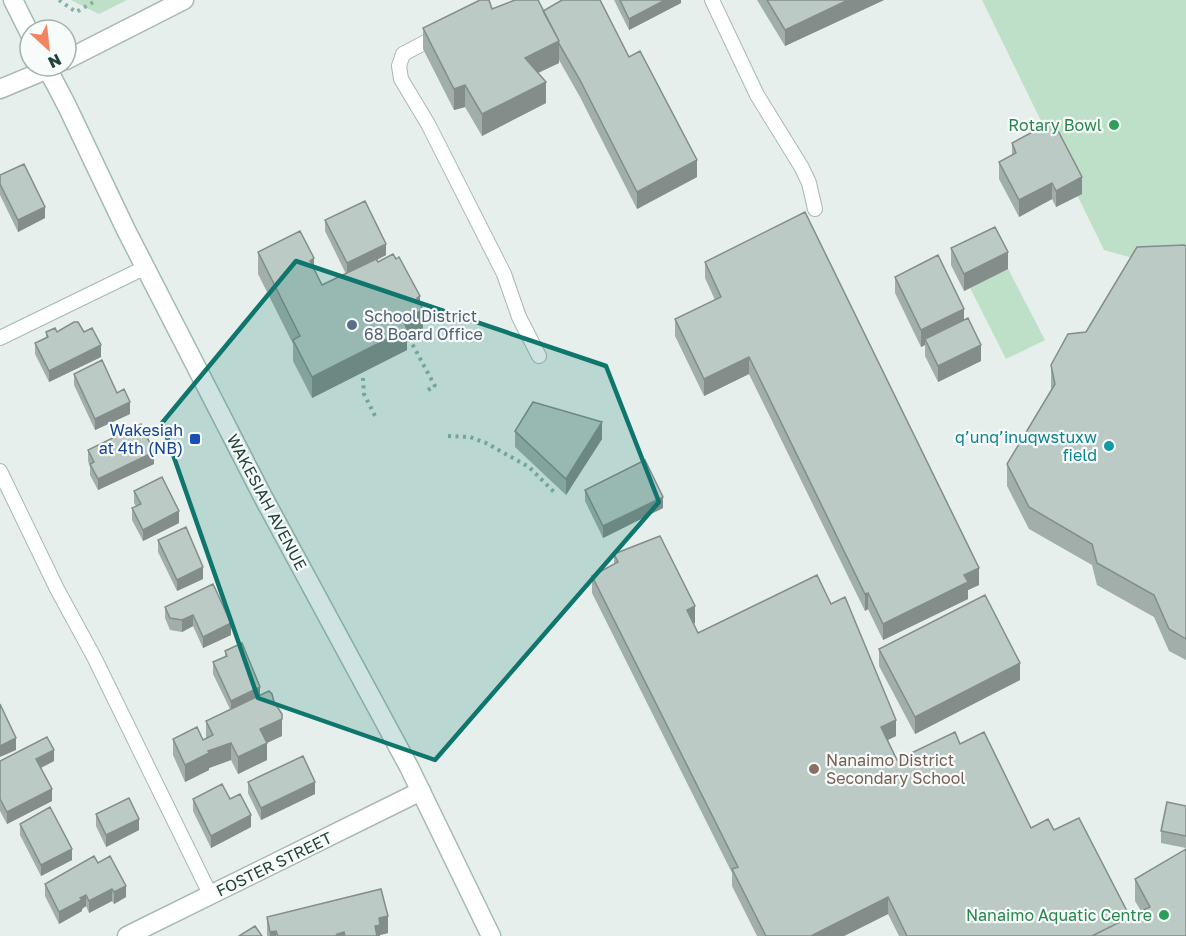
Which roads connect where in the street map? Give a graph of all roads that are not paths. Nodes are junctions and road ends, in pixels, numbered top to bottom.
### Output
1 (13, 0) edge
2 (184, 0) edge
3 (712, 0) edge
4 (22, 18) edge
5 (447, 31) edge
6 (78, 54) edge
7 (24, 78) edge
8 (54, 78) edge
9 (0, 89) edge
10 (815, 209) dead end
11 (146, 267) junction
12 (0, 338) edge
13 (539, 356) dead end
14 (0, 471) edge
15 (421, 791) junction
16 (211, 896) junction
17 (127, 936) edge
18 (491, 936) edge

1 - 4 main road
2 - 6 main road
3 - 10 lane
5 - 13 lane
7 - 9 main road
8 - 11 main road, WAKESIAH AVENUE
11 - 12 lane
11 - 15 main road, WAKESIAH AVENUE
14 - 16 lane
15 - 16 main road, FOSTER STREET
15 - 18 main road, WAKESIAH AVENUE
16 - 17 main road, FOSTER STREET

